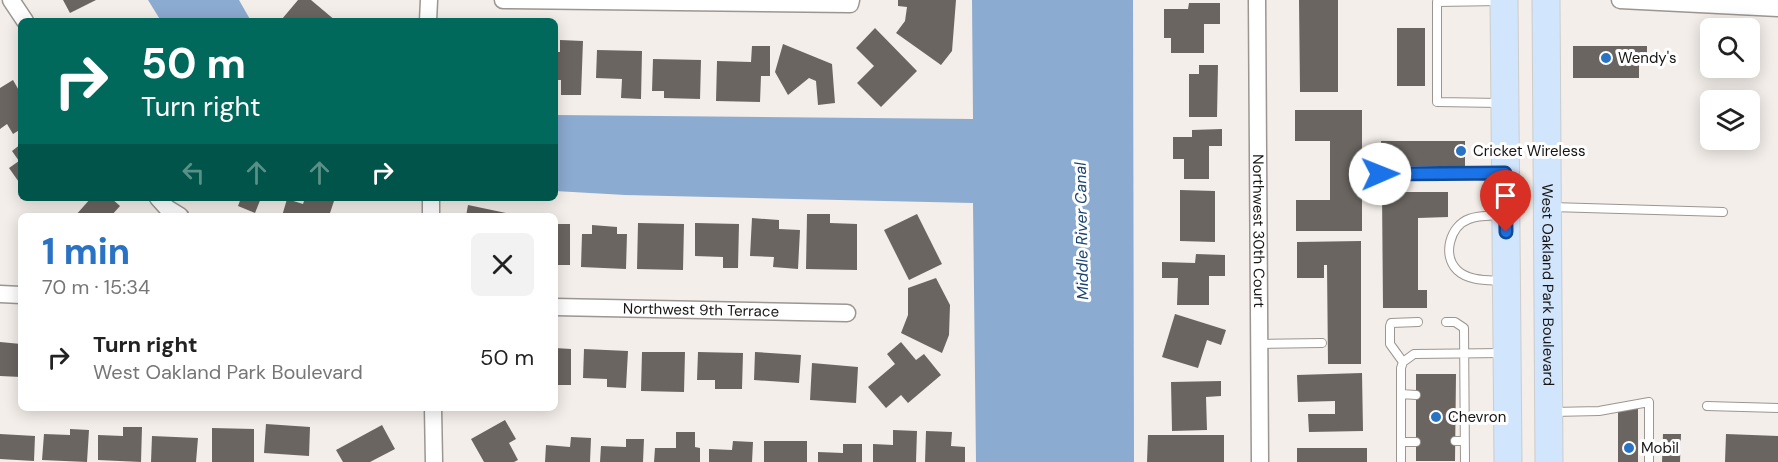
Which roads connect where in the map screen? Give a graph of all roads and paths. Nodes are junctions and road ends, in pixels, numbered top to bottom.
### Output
1 (11, 0) edge
2 (429, 0) edge
3 (503, 0) edge
4 (1257, 0) edge
5 (1504, 0) edge
6 (1546, 0) edge
7 (1620, 0) edge
8 (661, 1) edge
9 (851, 2) edge
10 (1695, 2) edge
11 (1778, 8) edge
12 (23, 18) edge
13 (429, 18) edge
14 (1505, 103) junction
15 (1505, 173) junction
16 (1380, 174) dead end
17 (1548, 207) junction
18 (1723, 212) dead end
19 (1506, 215) junction
20 (1506, 281) junction
21 (0, 294) edge
22 (18, 295) edge
23 (558, 307) edge
24 (847, 313) dead end
25 (1418, 322) dead end
26 (1446, 322) dead end
27 (1260, 344) junction
28 (1322, 344) dead end
29 (1507, 353) junction
30 (1464, 354) junction
31 (1403, 362) junction
32 (1401, 394) junction
33 (1416, 394) dead end
34 (1707, 406) dead end
35 (1778, 408) edge
36 (433, 411) edge
37 (1550, 412) junction
38 (1401, 442) junction
39 (1416, 442) dead end
40 (434, 462) edge
41 (1260, 462) edge
42 (1401, 462) edge
43 (1465, 462) edge
44 (1508, 462) edge
45 (1549, 462) edge
46 (1649, 462) edge

1 - 12 street
2 - 13 street
3 - 8 street
4 - 27 street, Northwest 30th Court
5 - 14 main road
5 - 14 lane
6 - 17 main road, West Oakland Park Boulevard
7 - 10 street
8 - 9 street
10 - 11 street
14 - 15 main road
15 - 16 lane
15 - 19 main road
17 - 18 lane
17 - 37 main road, West Oakland Park Boulevard
19 - 20 main road
19 - 20 lane
20 - 29 main road
21 - 22 street
23 - 24 street, Northwest 9th Terrace
25 - 31 lane
26 - 30 lane
27 - 28 lane
27 - 41 street, Northwest 30th Court
29 - 30 lane
29 - 44 main road
30 - 31 lane
30 - 43 lane
31 - 32 lane
32 - 33 lane
32 - 38 lane
34 - 35 lane
36 - 40 street
37 - 45 main road, West Oakland Park Boulevard
37 - 46 lane
38 - 39 lane
38 - 42 lane

